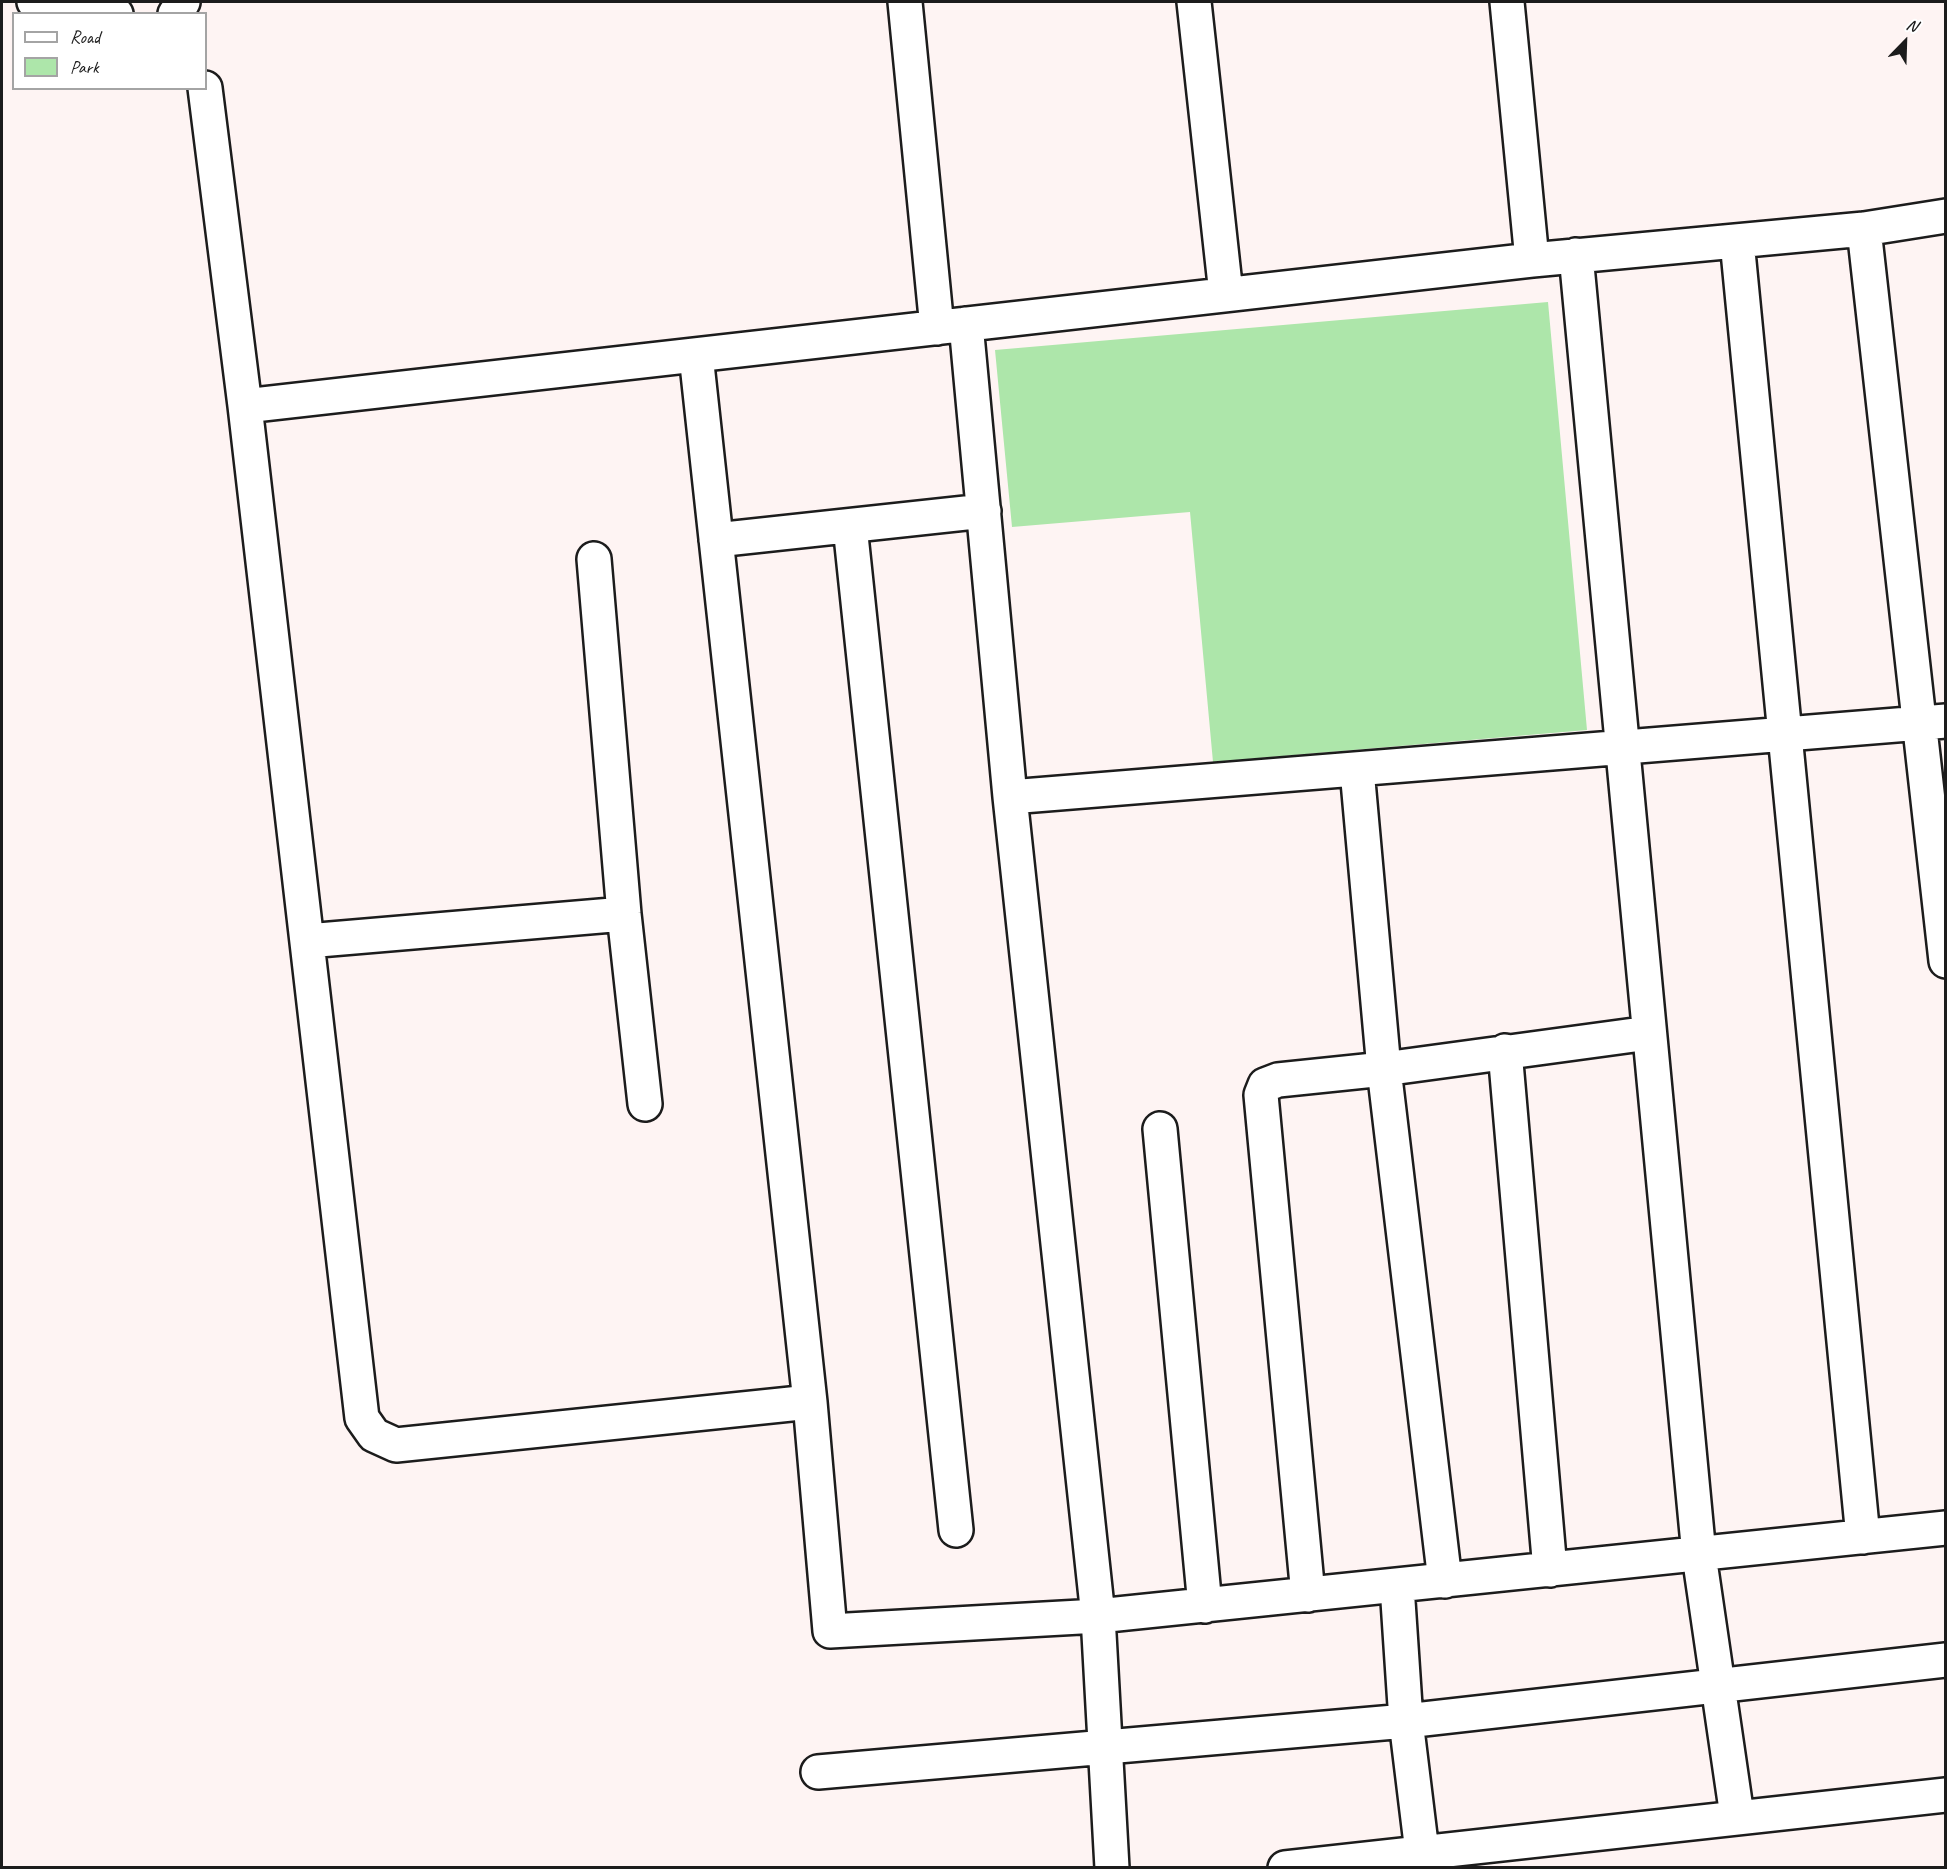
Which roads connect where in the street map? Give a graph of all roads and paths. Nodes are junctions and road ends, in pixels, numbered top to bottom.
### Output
1 (34, 2) edge
2 (905, 2) edge
3 (1194, 2) edge
4 (1507, 2) edge
5 (102, 12) edge
6 (205, 90) edge
7 (1946, 216) edge
8 (1864, 229) junction
9 (1737, 241) junction
10 (1576, 255) junction
11 (1532, 260) junction
12 (1226, 294) junction
13 (952, 326) junction
14 (696, 355) junction
15 (245, 406) junction
16 (984, 511) junction
17 (850, 526) junction
18 (716, 540) junction
19 (594, 558) dead end
20 (1932, 722) edge
21 (1784, 734) junction
22 (1622, 748) junction
23 (1357, 770) junction
24 (1010, 797) junction
25 (624, 914) junction
26 (307, 941) junction
27 (1946, 961) edge
28 (1649, 1033) junction
29 (1505, 1051) junction
30 (1384, 1069) junction
31 (645, 1104) dead end
32 (1160, 1129) dead end
33 (810, 1402) junction
34 (1946, 1528) edge
35 (956, 1530) dead end
36 (1863, 1537) junction
37 (1699, 1555) junction
38 (1550, 1570) junction
39 (1445, 1581) junction
40 (1397, 1586) junction
41 (1308, 1595) junction
42 (1204, 1606) junction
43 (1098, 1616) junction
44 (1946, 1660) edge
45 (1718, 1685) junction
46 (1406, 1720) junction
47 (1106, 1746) junction
48 (818, 1772) dead end
49 (1946, 1796) edge
50 (1737, 1816) junction
51 (1422, 1852) junction
52 (1112, 1868) edge
53 (1285, 1868) edge

1 - 5 lane
2 - 13 lane
3 - 12 lane
4 - 11 lane
6 - 15 lane
7 - 8 lane
8 - 9 lane
8 - 20 lane
9 - 10 lane
9 - 21 lane
10 - 11 lane
10 - 22 lane
11 - 12 lane
12 - 13 lane
13 - 14 lane
13 - 16 lane
14 - 15 lane
14 - 18 lane
15 - 26 lane
16 - 17 lane
16 - 24 lane
17 - 18 lane
17 - 35 lane
18 - 33 lane
19 - 25 lane
20 - 21 lane
20 - 27 lane
21 - 22 lane
21 - 36 lane
22 - 23 lane
22 - 28 lane
23 - 24 lane
23 - 30 lane
24 - 43 lane
25 - 26 lane
25 - 31 lane
26 - 33 lane
28 - 29 lane
28 - 37 lane
29 - 30 lane
29 - 38 lane
30 - 39 lane
30 - 41 lane
32 - 42 lane
33 - 43 lane
34 - 36 lane
36 - 37 lane
37 - 38 lane
37 - 45 lane
38 - 39 lane
39 - 40 lane
40 - 41 lane
40 - 46 lane
41 - 42 lane
42 - 43 lane
43 - 47 lane
44 - 45 lane
45 - 46 lane
45 - 50 lane
46 - 47 lane
46 - 51 lane
47 - 48 lane
47 - 52 lane
49 - 50 lane
50 - 51 lane
51 - 53 lane

